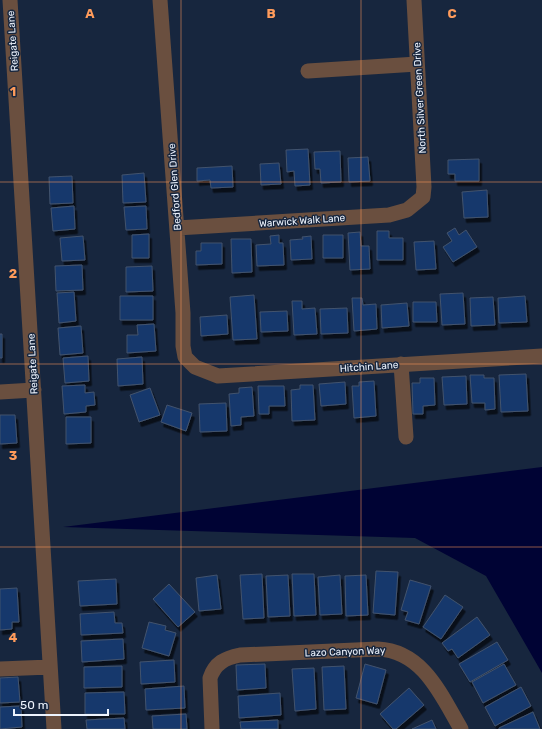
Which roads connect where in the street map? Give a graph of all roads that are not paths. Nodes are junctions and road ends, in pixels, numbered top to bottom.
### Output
1 (10, 0) edge
2 (160, 0) edge
3 (414, 0) edge
4 (417, 64) junction
5 (308, 71) dead end
6 (423, 197) joint
7 (177, 228) junction
8 (542, 356) edge
9 (401, 364) junction
10 (198, 368) joint
11 (34, 390) junction
12 (0, 392) edge
13 (406, 437) dead end
14 (50, 667) junction
15 (0, 669) edge
16 (54, 729) edge
17 (212, 729) edge
18 (461, 729) edge

1 - 11 street, Reigate Lane
2 - 7 street, Bedford Glen Drive
3 - 4 street, North Silver Green Drive
4 - 5 street
4 - 6 street, North Silver Green Drive
6 - 7 street, Warwick Walk Lane
7 - 10 street, Bedford Glen Drive
8 - 9 street, Hitchin Lane
9 - 10 street, Hitchin Lane
9 - 13 street
11 - 12 street
11 - 14 street, Reigate Lane
14 - 15 street
14 - 16 street, Reigate Lane
17 - 18 street, Lazo Canyon Way

